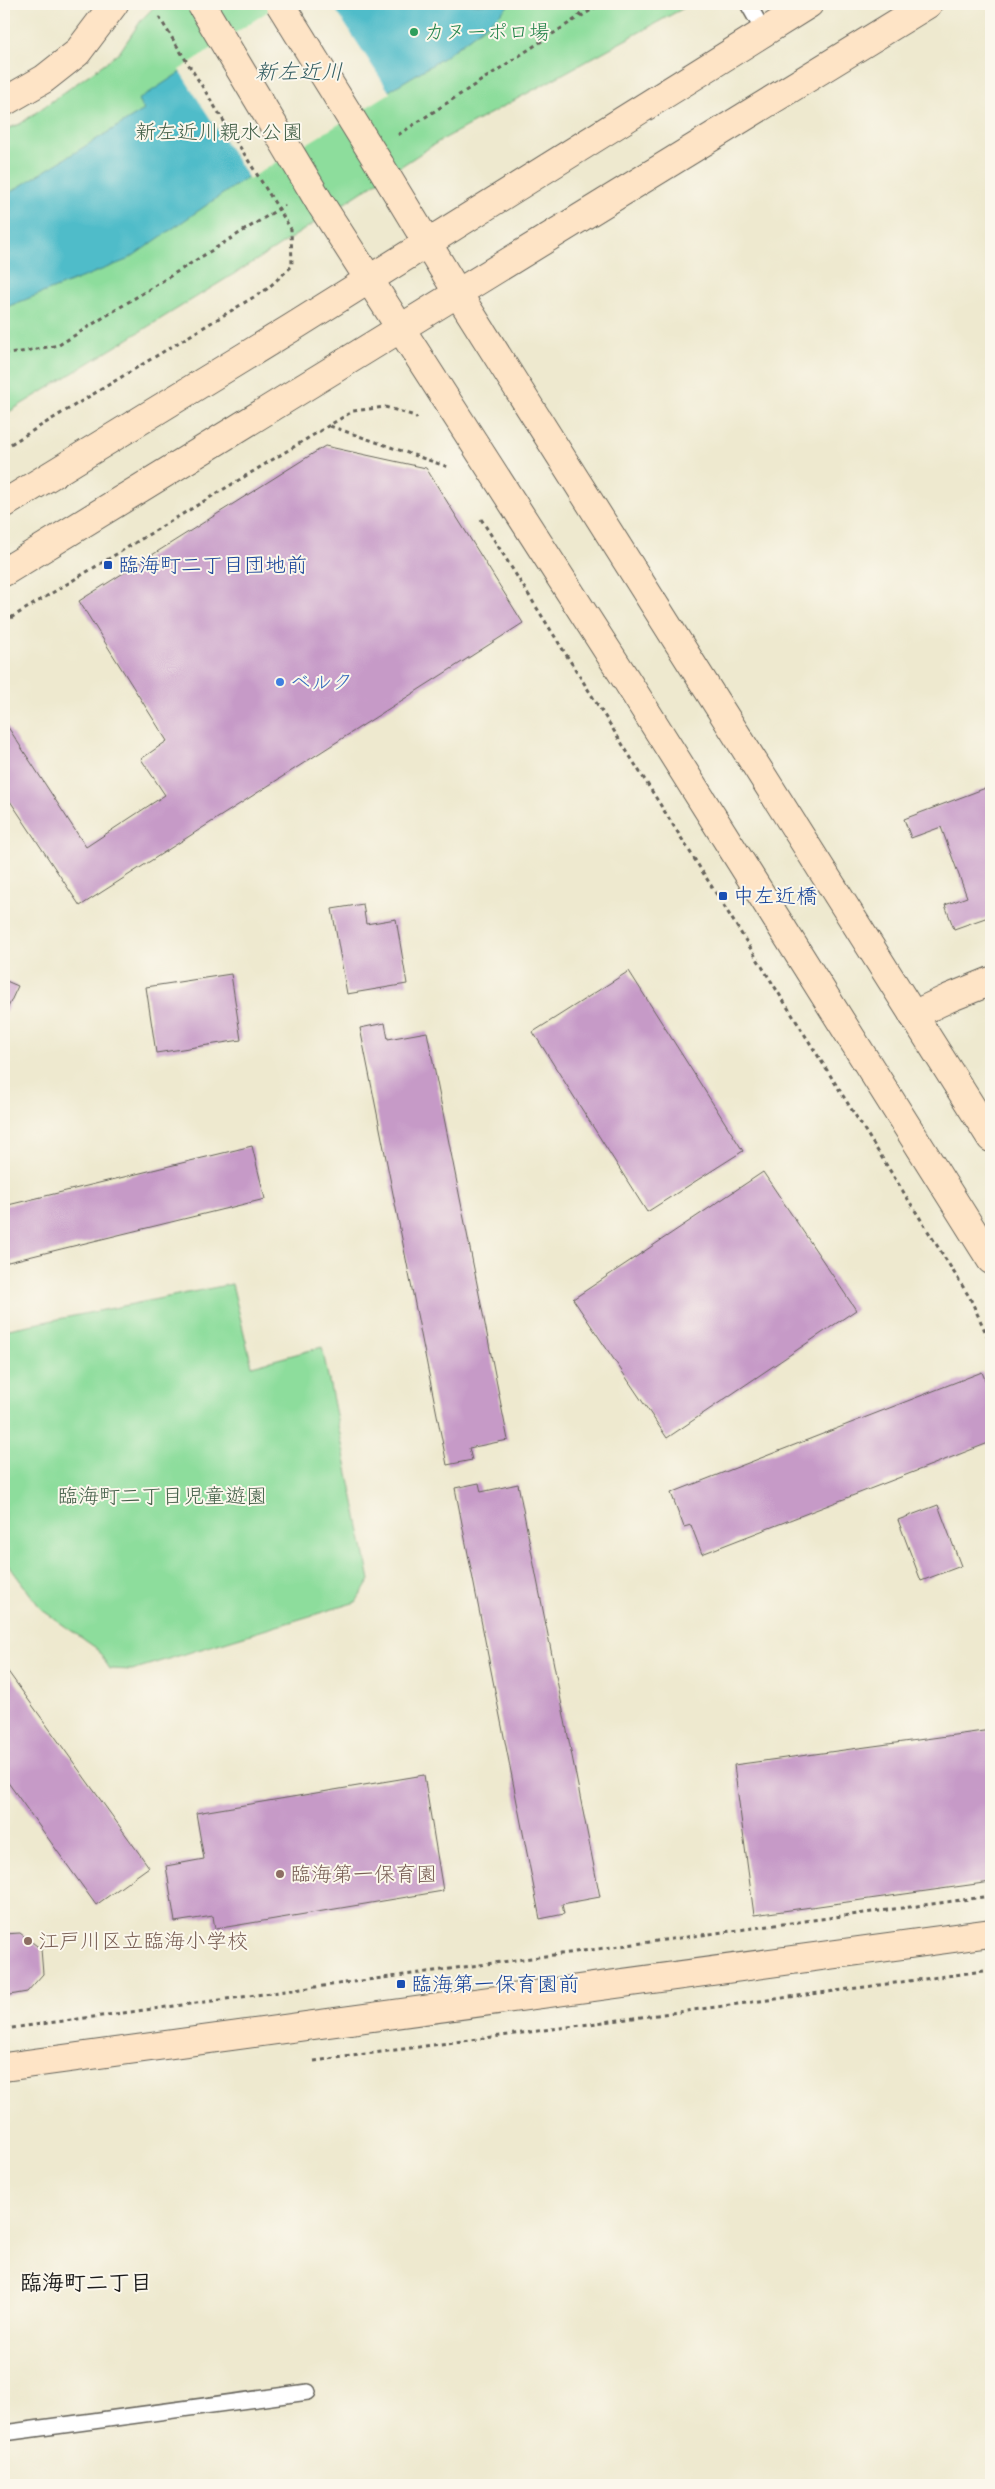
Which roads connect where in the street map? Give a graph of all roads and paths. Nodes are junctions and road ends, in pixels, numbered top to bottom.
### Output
1 (114, 4) edge
2 (201, 4) edge
3 (280, 4) edge
4 (601, 4) edge
5 (748, 4) edge
6 (808, 4) edge
7 (928, 4) edge
8 (159, 17) dead end
9 (577, 18) dead end
10 (764, 32) junction
11 (4, 102) edge
12 (427, 243) junction
13 (370, 279) junction
14 (457, 292) junction
15 (401, 328) junction
16 (420, 423) dead end
17 (330, 426) junction
18 (4, 448) edge
19 (443, 460) dead end
20 (448, 467) junction
21 (453, 475) dead end
22 (4, 504) edge
23 (480, 517) dead end
24 (4, 572) edge
25 (4, 622) edge
26 (991, 981) edge
27 (913, 1015) junction
28 (991, 1138) edge
29 (991, 1260) edge
30 (991, 1344) edge
31 (991, 1896) edge
32 (991, 1933) edge
33 (991, 1970) edge
34 (4, 2028) edge
35 (310, 2061) dead end
36 (4, 2067) edge
37 (308, 2392) dead end
38 (4, 2433) edge

1 - 11 street
2 - 13 street, bridge
3 - 12 street, bridge
4 - 9 path
5 - 10 lane
6 - 10 street
7 - 14 street
8 - 18 path, bridge
10 - 12 street
12 - 13 street
12 - 14 street
13 - 15 street
13 - 22 street
14 - 15 street
14 - 27 street
15 - 24 street
15 - 29 street
16 - 17 path
17 - 20 path
17 - 25 path
19 - 20 path
20 - 21 path
23 - 30 path
26 - 27 street
27 - 28 street
31 - 34 path
32 - 36 street
33 - 35 path
37 - 38 lane

